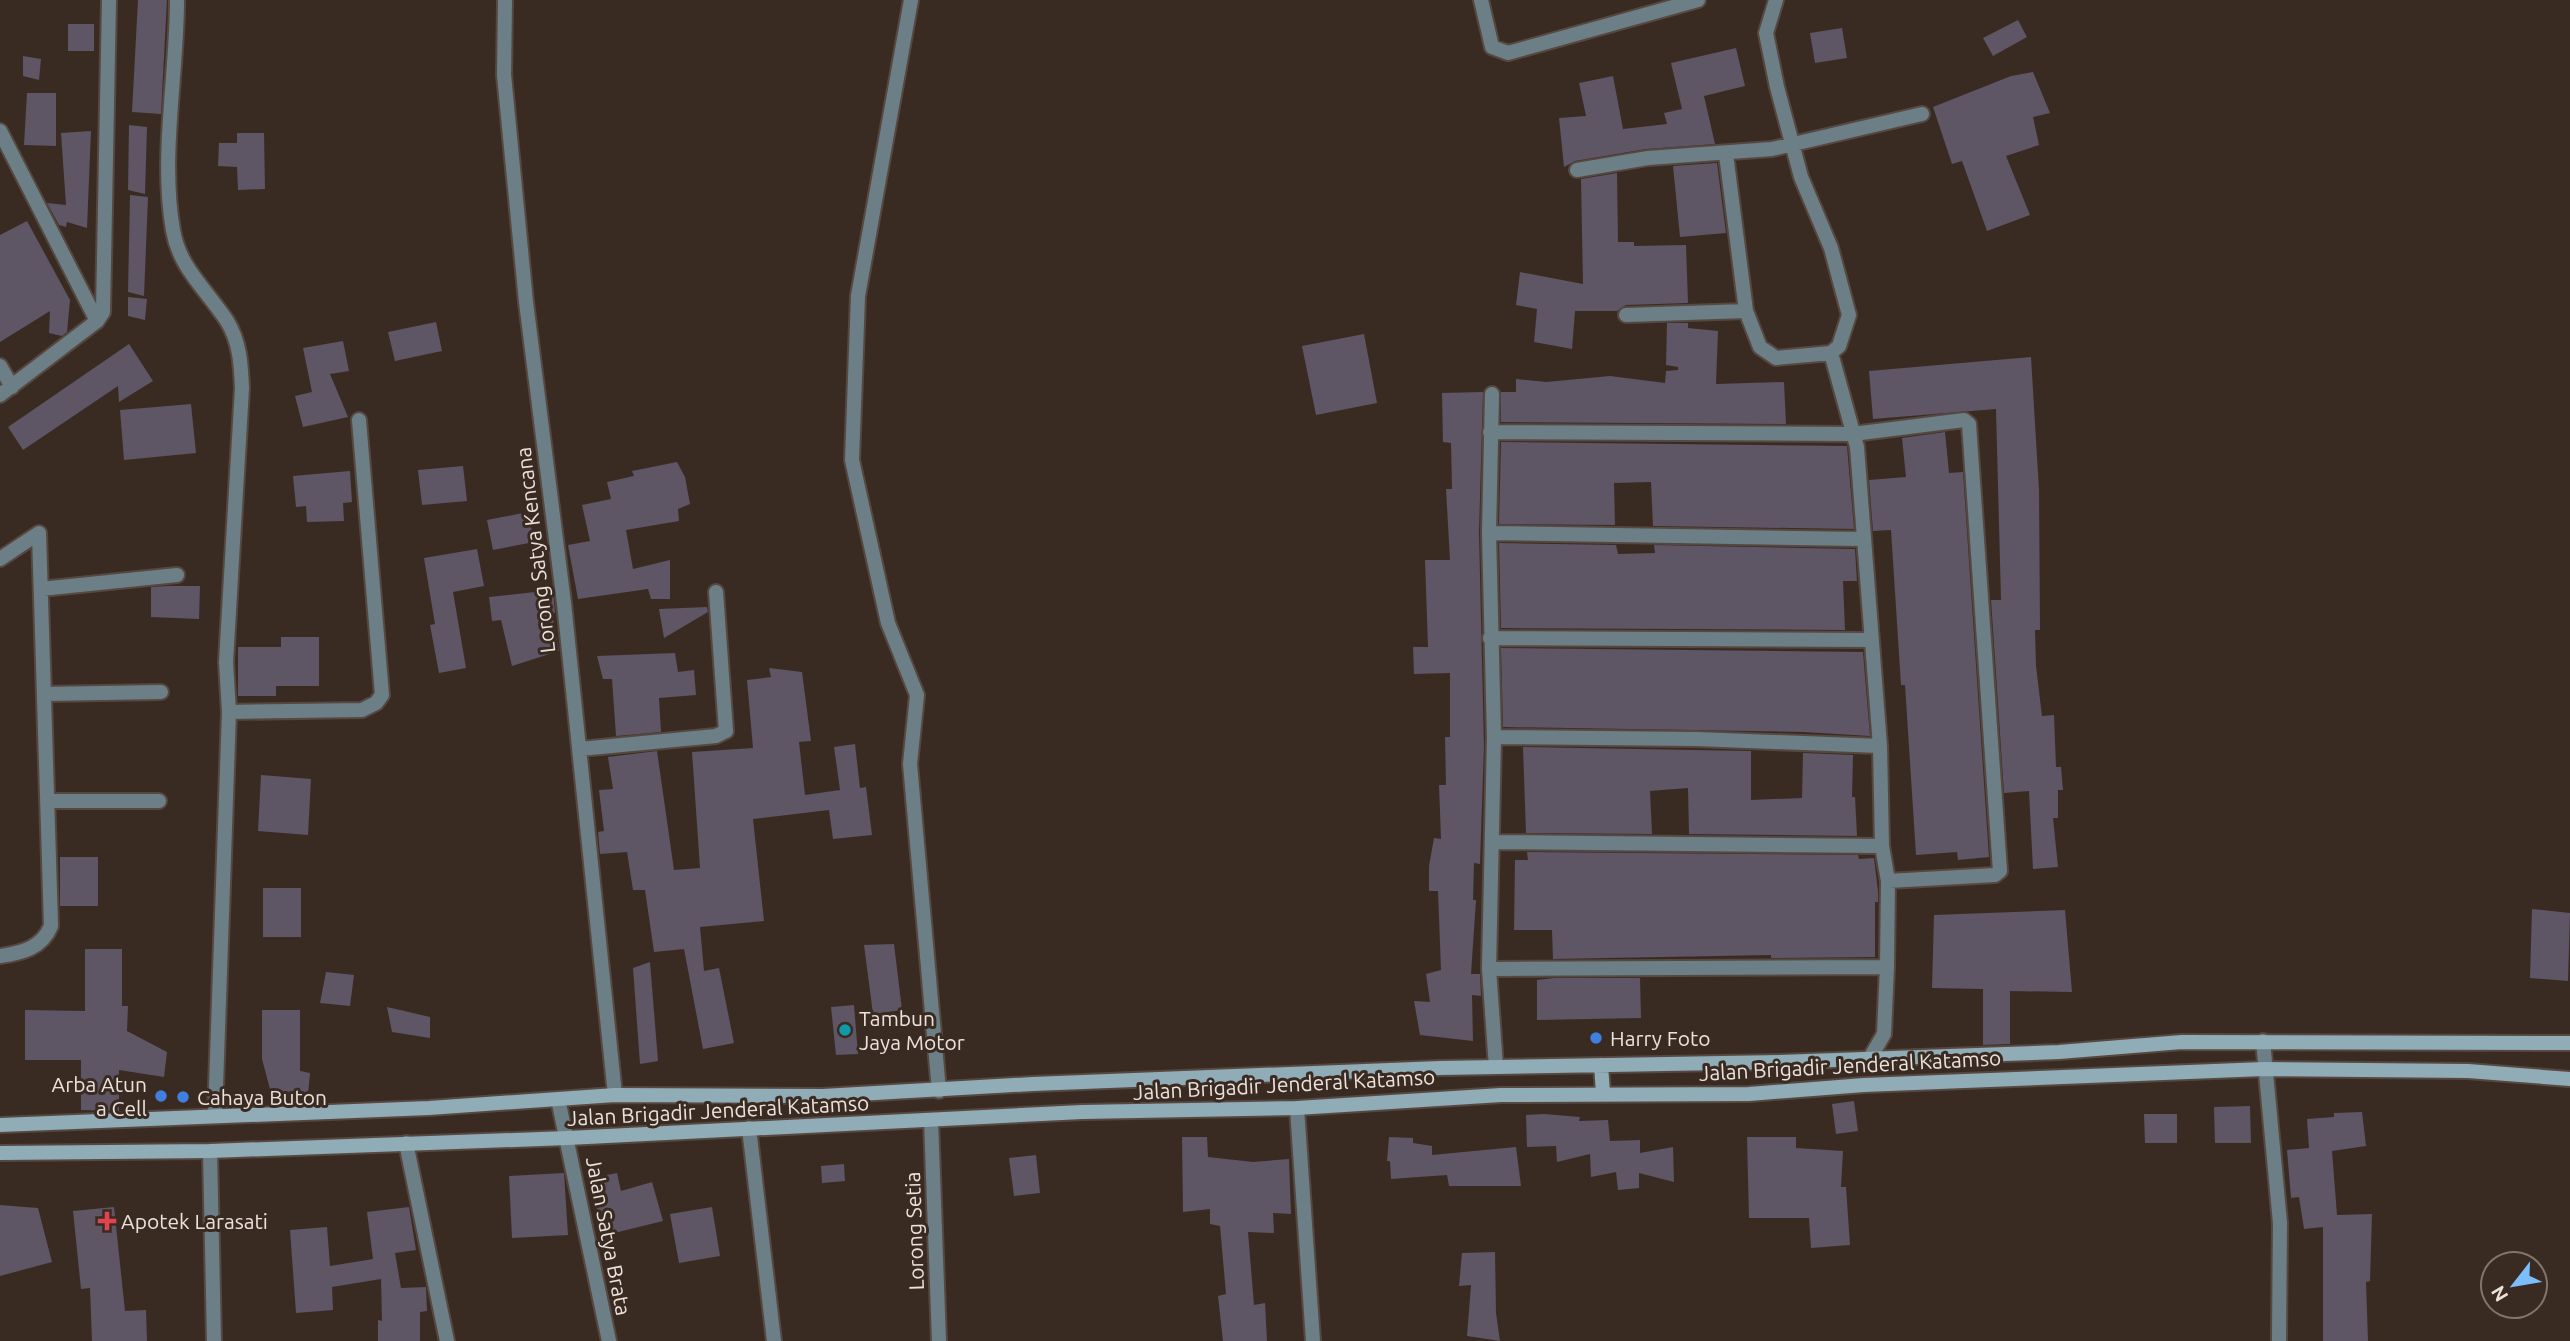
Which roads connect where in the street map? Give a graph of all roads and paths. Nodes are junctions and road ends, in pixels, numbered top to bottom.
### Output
1 (109, 0) edge
2 (177, 0) edge
3 (505, 0) edge
4 (911, 0) edge
5 (1481, 0) edge
6 (1698, 0) edge
7 (1776, 0) edge
8 (1922, 114) dead end
9 (0, 131) edge
10 (1794, 144) junction
11 (1726, 154) junction
12 (1577, 170) dead end
13 (1746, 311) junction
14 (1626, 315) dead end
15 (97, 321) junction
16 (1830, 353) junction
17 (0, 366) edge
18 (6, 391) edge
19 (1492, 394) dead end
20 (359, 420) dead end
21 (1490, 432) junction
22 (1853, 434) junction
23 (1489, 533) junction
24 (1862, 539) junction
25 (0, 559) edge
26 (177, 575) dead end
27 (41, 589) junction
28 (716, 592) dead end
29 (1490, 638) junction
30 (1871, 640) junction
31 (161, 692) dead end
32 (44, 694) junction
33 (229, 712) junction
34 (1494, 737) junction
35 (1880, 746) junction
36 (580, 749) junction
37 (159, 801) dead end
38 (47, 802) junction
39 (1492, 842) junction
40 (1882, 846) junction
41 (1888, 881) junction
42 (0, 957) edge
43 (1887, 967) junction
44 (1489, 969) junction
45 (2263, 1041) junction
46 (2331, 1042) junction
47 (2570, 1043) edge
48 (1870, 1058) junction
49 (1601, 1065) junction
50 (1496, 1067) junction
51 (2329, 1068) junction
52 (2264, 1069) junction
53 (2570, 1079) edge
54 (939, 1091) junction
55 (1602, 1093) junction
56 (615, 1096) junction
57 (558, 1099) junction
58 (1297, 1108) junction
59 (215, 1115) junction
60 (931, 1120) junction
61 (0, 1125) edge
62 (749, 1128) junction
63 (568, 1139) junction
64 (406, 1143) junction
65 (210, 1152) junction
66 (0, 1153) edge
67 (214, 1341) edge
68 (447, 1341) edge
69 (609, 1341) edge
70 (774, 1341) edge
71 (939, 1341) edge
72 (1313, 1341) edge
73 (2279, 1341) edge

1 - 15 street
2 - 33 street
3 - 36 street, Lorong Satya Kencana
4 - 54 street
5 - 6 street
7 - 10 street
8 - 10 street
9 - 15 street
10 - 11 street
10 - 16 street
11 - 12 street
11 - 13 street
13 - 14 street
13 - 16 street
15 - 18 street
16 - 22 street
17 - 18 street
19 - 21 street
20 - 33 street
21 - 22 street
21 - 23 street
22 - 24 street
22 - 41 street
23 - 24 street
23 - 29 street
24 - 30 street
25 - 27 street
26 - 27 street
27 - 32 street
28 - 36 street
29 - 30 street
29 - 34 street
30 - 35 street
31 - 32 street
32 - 38 street
33 - 59 street
34 - 35 street
34 - 39 street
35 - 40 street
36 - 56 street, Lorong Satya Kencana
37 - 38 street
38 - 42 street
39 - 40 street
39 - 44 street
40 - 41 street
41 - 43 street
43 - 44 street
43 - 48 street
44 - 50 street
45 - 46 main road, Jalan Brigadir Jenderal Katamso
45 - 48 main road, Jalan Brigadir Jenderal Katamso
45 - 52 street
46 - 47 main road, Jalan Brigadir Jenderal Katamso
46 - 51 main road
48 - 49 main road, Jalan Brigadir Jenderal Katamso
49 - 50 main road, Jalan Brigadir Jenderal Katamso
49 - 55 main road
50 - 54 main road, Jalan Brigadir Jenderal Katamso
51 - 52 main road, Jalan Brigadir Jenderal Katamso
51 - 53 main road, Jalan Brigadir Jenderal Katamso
52 - 55 main road, Jalan Brigadir Jenderal Katamso
52 - 73 street
54 - 56 main road, Jalan Brigadir Jenderal Katamso
55 - 58 main road, Jalan Brigadir Jenderal Katamso
56 - 57 main road, Jalan Brigadir Jenderal Katamso
57 - 59 main road, Jalan Brigadir Jenderal Katamso
57 - 63 street, Jalan Satya Brata
58 - 60 main road, Jalan Brigadir Jenderal Katamso
58 - 72 street
59 - 61 main road, Jalan Brigadir Jenderal Katamso
60 - 62 main road, Jalan Brigadir Jenderal Katamso
60 - 71 street, Lorong Setia
62 - 63 main road, Jalan Brigadir Jenderal Katamso
62 - 70 street
63 - 64 main road, Jalan Brigadir Jenderal Katamso
63 - 69 street, Jalan Satya Brata
64 - 65 main road, Jalan Brigadir Jenderal Katamso
64 - 68 street
65 - 66 main road, Jalan Brigadir Jenderal Katamso
65 - 67 street

